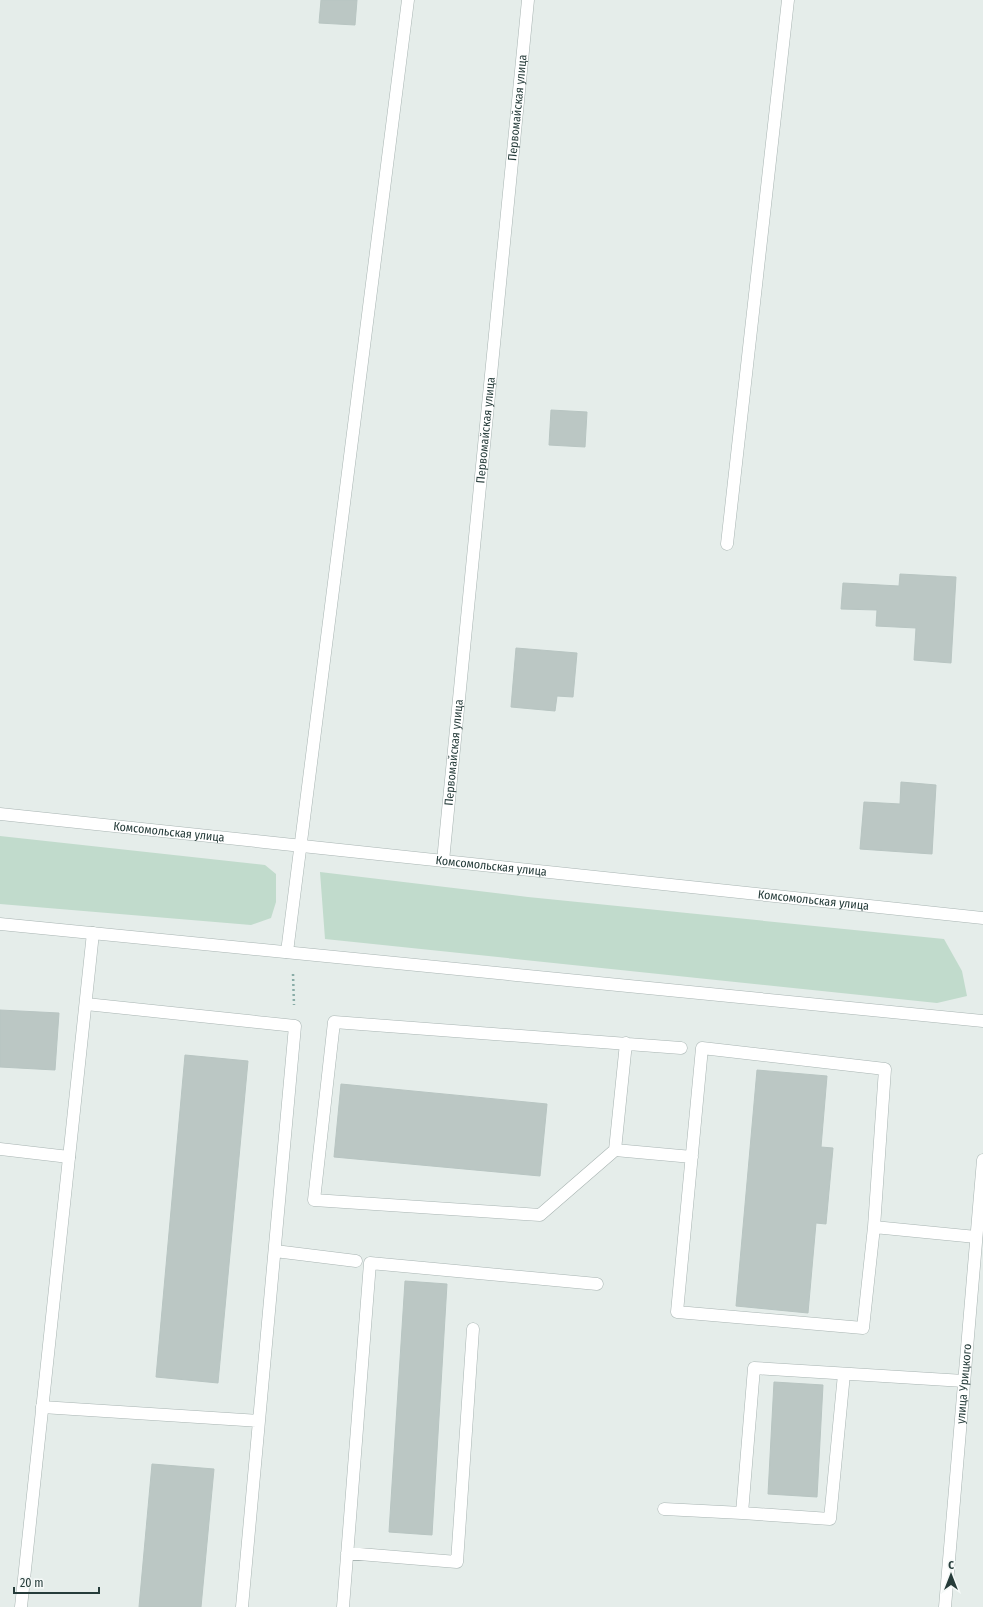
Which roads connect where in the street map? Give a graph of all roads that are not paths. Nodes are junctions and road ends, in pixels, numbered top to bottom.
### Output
1 (408, 0) edge
2 (528, 0) edge
3 (788, 0) edge
4 (727, 544) dead end
5 (0, 814) edge
6 (300, 846) junction
7 (443, 861) junction
8 (983, 918) edge
9 (0, 924) edge
10 (93, 933) junction
11 (287, 952) junction
12 (86, 1004) junction
13 (983, 1021) edge
14 (626, 1043) junction
15 (680, 1048) dead end
16 (0, 1149) edge
17 (615, 1150) junction
18 (69, 1156) junction
19 (692, 1157) junction
20 (983, 1160) edge
21 (874, 1227) junction
22 (976, 1237) junction
23 (275, 1251) junction
24 (356, 1261) dead end
25 (597, 1284) dead end
26 (473, 1329) dead end
27 (844, 1374) junction
28 (964, 1381) junction
29 (42, 1407) junction
30 (259, 1421) junction
31 (664, 1509) dead end
32 (742, 1513) junction
33 (347, 1553) junction
34 (21, 1607) edge
35 (242, 1607) edge
36 (343, 1607) edge
37 (945, 1607) edge

1 - 6 street
2 - 7 street, Первомайская улица
3 - 4 street
5 - 6 street, Комсомольская улица
6 - 7 street, Комсомольская улица
6 - 11 street
7 - 8 street, Комсомольская улица
9 - 10 street
10 - 11 street
10 - 12 street
11 - 13 street
12 - 18 street
12 - 23 street
14 - 15 street
14 - 17 street
14 - 17 street
16 - 18 street
17 - 19 street
18 - 29 street
19 - 21 street
19 - 21 street
20 - 22 street, улица Урицкого
21 - 22 street
22 - 28 street, улица Урицкого
23 - 24 street
23 - 30 street
25 - 33 street
26 - 33 street
27 - 28 street
27 - 32 street
27 - 32 street
28 - 37 street, улица Урицкого
29 - 30 street
29 - 34 street
30 - 35 street
31 - 32 street
33 - 36 street

